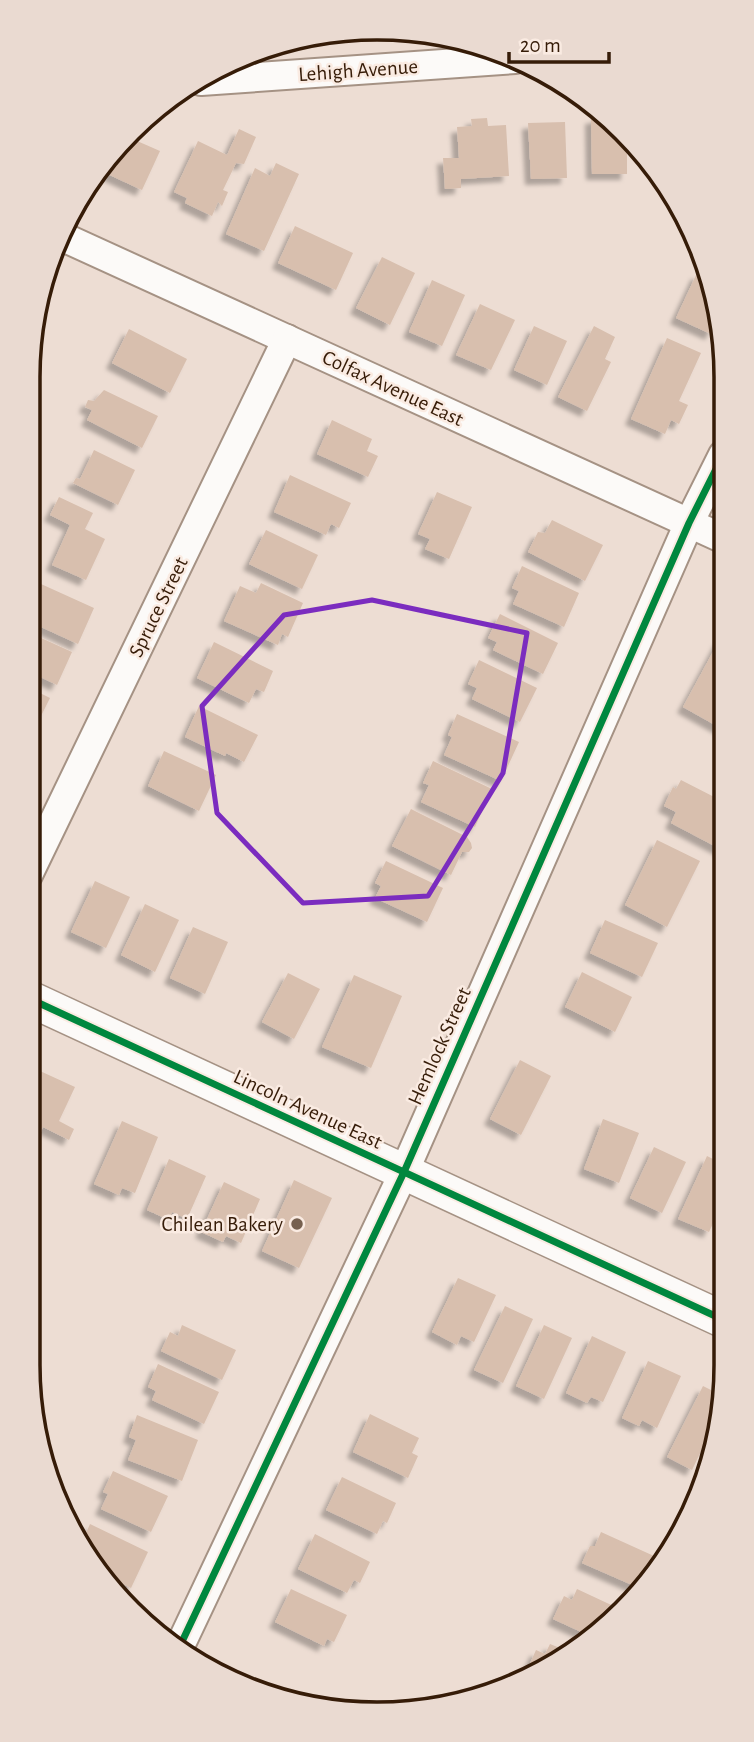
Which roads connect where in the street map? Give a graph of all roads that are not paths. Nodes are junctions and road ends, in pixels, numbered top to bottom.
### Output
1 (492, 61) edge
2 (219, 80) edge
3 (70, 240) edge
4 (288, 340) junction
5 (714, 473) edge
6 (689, 523) junction
7 (714, 534) edge
8 (40, 850) edge
9 (40, 1004) edge
10 (404, 1172) junction
11 (714, 1315) edge
12 (183, 1640) edge

1 - 2 street, Lehigh Avenue
3 - 4 street, Colfax Avenue East
4 - 6 street, Colfax Avenue East
4 - 8 street, Spruce Street
5 - 6 street, Hemlock Street
6 - 7 street, Colfax Avenue East
6 - 10 street, Hemlock Street
9 - 10 street, Lincoln Avenue East
10 - 11 street, Lincoln Avenue East
10 - 12 street, Hemlock Street

